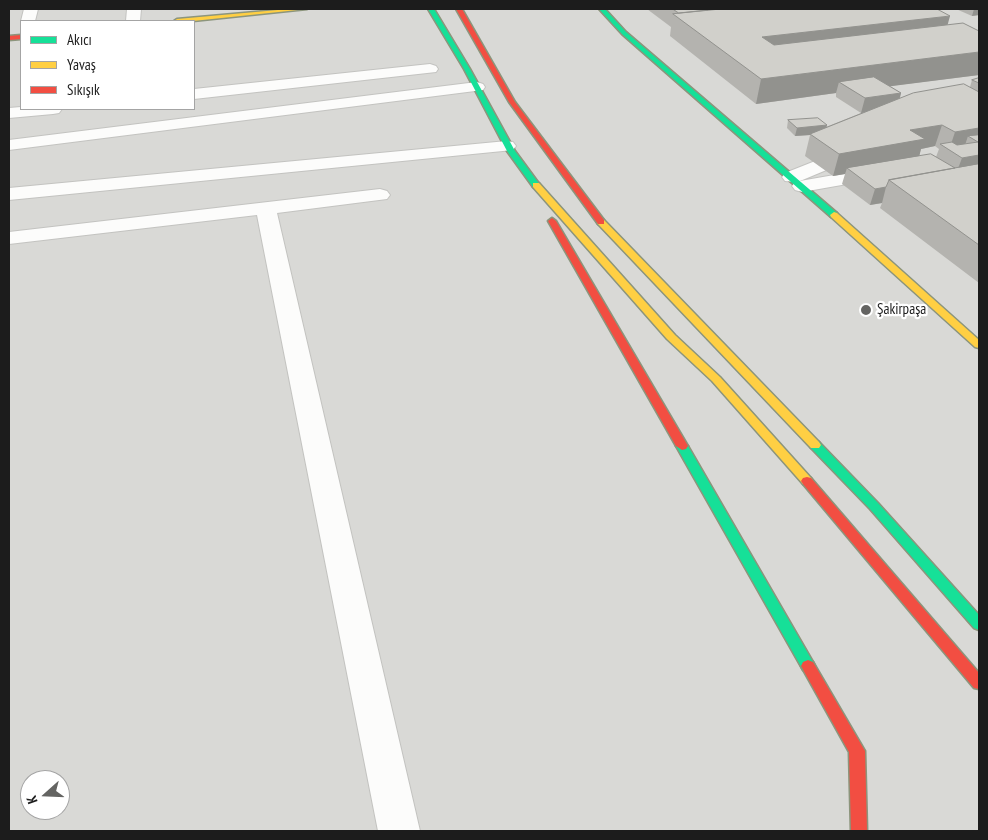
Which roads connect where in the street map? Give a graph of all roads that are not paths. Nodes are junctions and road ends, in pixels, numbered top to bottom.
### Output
1 (304, 9) edge
2 (432, 9) edge
3 (459, 9) edge
4 (602, 9) edge
5 (236, 12) edge
6 (184, 20) edge
7 (430, 69) dead end
8 (477, 88) junction
9 (195, 94) edge
10 (42, 110) edge
11 (9, 113) edge
12 (872, 144) edge
13 (9, 145) edge
14 (507, 146) junction
15 (901, 169) edge
16 (524, 172) junction
17 (797, 182) junction
18 (9, 194) edge
19 (380, 195) dead end
20 (266, 208) junction
21 (9, 238) edge
22 (979, 345) edge
23 (979, 624) edge
24 (979, 683) edge
25 (399, 831) edge
26 (859, 831) edge

1 - 5 main road
2 - 8 main road
3 - 23 main road
4 - 17 main road
5 - 6 main road
7 - 9 street
8 - 13 street
8 - 14 main road
10 - 11 street
12 - 17 street
14 - 16 main road
14 - 18 street
15 - 17 street
16 - 24 main road
16 - 26 main road
17 - 22 main road
19 - 20 street
20 - 21 street
20 - 25 street

